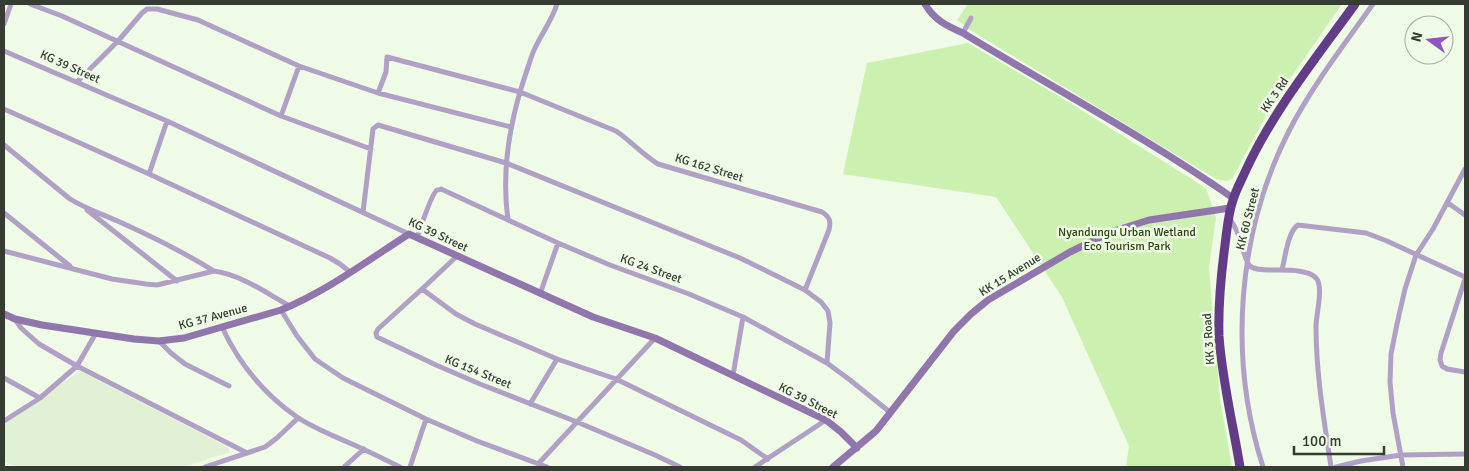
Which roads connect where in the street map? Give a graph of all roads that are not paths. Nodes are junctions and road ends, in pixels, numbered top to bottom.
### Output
1 (11, 4) edge
2 (30, 4) edge
3 (557, 4) edge
4 (925, 4) edge
5 (1355, 4) edge
6 (1373, 4) edge
7 (972, 18) dead end
8 (4, 24) edge
9 (963, 33) junction
10 (118, 41) junction
11 (4, 50) edge
12 (299, 66) junction
13 (76, 82) junction
14 (520, 92) junction
15 (378, 93) junction
16 (4, 109) edge
17 (281, 116) junction
18 (167, 121) junction
19 (511, 127) junction
20 (4, 145) edge
21 (372, 149) junction
22 (506, 163) junction
23 (1465, 169) edge
24 (149, 174) junction
25 (1233, 198) junction
26 (1448, 203) junction
27 (81, 206) junction
28 (363, 212) junction
29 (4, 213) edge
30 (1229, 213) junction
31 (1465, 215) edge
32 (508, 220) junction
33 (409, 234) junction
34 (417, 238) junction
35 (558, 243) junction
36 (4, 251) edge
37 (457, 256) junction
38 (1416, 256) junction
39 (1248, 263) junction
40 (72, 268) junction
41 (1282, 270) junction
42 (214, 271) junction
43 (350, 272) junction
44 (1465, 278) edge
45 (177, 281) junction
46 (422, 290) junction
47 (805, 290) junction
48 (540, 294) junction
49 (290, 306) junction
50 (281, 310) junction
51 (4, 314) edge
52 (743, 317) junction
53 (15, 319) junction
54 (222, 328) junction
55 (96, 333) junction
56 (655, 338) junction
57 (158, 340) junction
58 (556, 359) junction
59 (827, 363) junction
60 (77, 366) junction
61 (1465, 372) edge
62 (733, 375) junction
63 (4, 378) edge
64 (616, 379) junction
65 (229, 386) dead end
66 (40, 398) junction
67 (530, 404) junction
68 (891, 413) junction
69 (298, 418) junction
70 (426, 419) junction
71 (4, 420) edge
72 (826, 420) junction
73 (576, 422) junction
74 (857, 448) junction
75 (364, 450) junction
76 (246, 453) junction
77 (1465, 454) edge
78 (1401, 455) junction
79 (768, 458) junction
80 (538, 464) junction
81 (205, 467) edge
82 (344, 467) edge
83 (400, 467) edge
84 (410, 467) edge
85 (547, 467) edge
86 (680, 467) edge
87 (756, 467) edge
88 (833, 467) edge
89 (1240, 467) edge
90 (1263, 467) edge
91 (1330, 467) edge
92 (1336, 467) edge
93 (1403, 467) edge

1 - 8 street
2 - 10 street
3 - 14 street
4 - 9 street
5 - 25 highway, KK 3 Rd
6 - 39 street, KK 60 Street
7 - 9 street
9 - 25 street
10 - 12 street
10 - 13 street
10 - 17 street
11 - 13 street, KG 39 Street
12 - 15 street
12 - 17 street
13 - 18 street, KG 39 Street
14 - 15 street
14 - 19 street
14 - 47 street, KG 162 Street
15 - 19 street
16 - 24 street
17 - 21 street
18 - 24 street
18 - 28 street, KG 39 Street
19 - 22 street
20 - 27 street
21 - 22 street
21 - 28 street
22 - 32 street
22 - 47 street
23 - 26 street
24 - 43 street
25 - 30 highway, KK 3 Rd
26 - 31 street
26 - 38 street
27 - 42 street
27 - 45 street
28 - 33 street, KG 39 Street
29 - 40 street
30 - 39 street
30 - 68 street, KK 15 Avenue
30 - 89 highway, KK 3 Road
32 - 34 street, KG 24 Street
32 - 35 street, KG 24 Street
33 - 34 street, KG 39 Street
33 - 43 street, KG 37 Avenue
34 - 37 street, KG 39 Street
35 - 48 street
35 - 52 street, KG 24 Street
36 - 40 street
37 - 46 street, KG 154 Street
37 - 48 street, KG 39 Street
38 - 41 street
38 - 44 street
38 - 78 street
39 - 41 street
39 - 90 street, KK 60 Street
40 - 45 street
41 - 91 street
42 - 45 street
42 - 49 street
43 - 49 street, KG 37 Avenue
44 - 61 street
46 - 58 street
46 - 67 street, KG 154 Street
47 - 59 street
48 - 56 street, KG 39 Street
49 - 50 street, KG 37 Avenue
50 - 54 street, KG 37 Avenue
50 - 70 street
51 - 53 street, KG 37 Avenue
52 - 59 street, KG 24 Street
52 - 62 street
53 - 55 street, KG 37 Avenue
53 - 60 street
54 - 57 street, KG 37 Avenue
54 - 69 street
55 - 57 street, KG 37 Avenue
55 - 60 street
56 - 62 street, KG 39 Street
56 - 64 street
57 - 65 street
58 - 64 street
58 - 67 street
59 - 68 street, KG 24 Street
60 - 66 street
60 - 76 street
62 - 72 street, KG 39 Street
63 - 66 street
64 - 73 street
64 - 79 street
66 - 71 street
67 - 73 street, KG 154 Street
68 - 74 street, KK 15 Avenue
69 - 75 street
69 - 76 street
70 - 80 street
70 - 84 street
72 - 74 street, KG 39 Street
72 - 79 street
73 - 80 street
73 - 86 street, KG 154 Street
74 - 88 street, KK 15 Avenue
75 - 82 street
75 - 83 street
76 - 81 street
77 - 78 street
78 - 92 street
78 - 93 street
79 - 87 street
80 - 85 street

